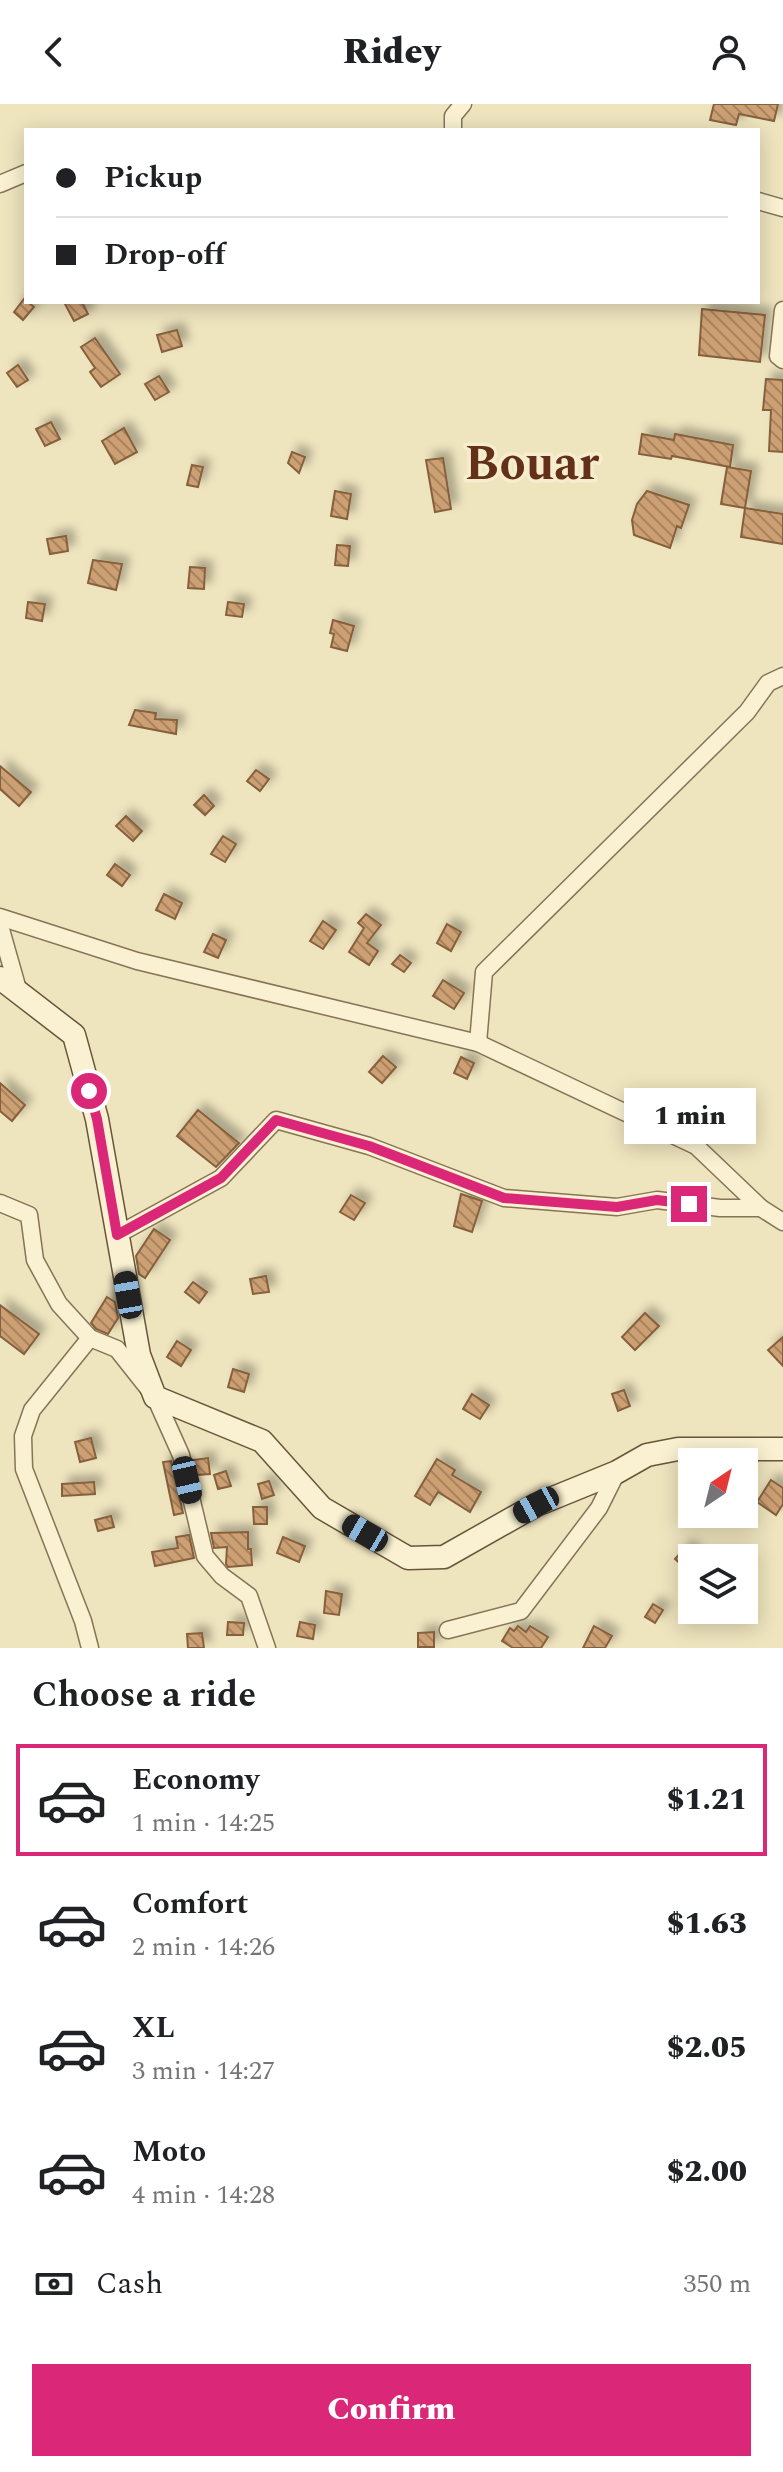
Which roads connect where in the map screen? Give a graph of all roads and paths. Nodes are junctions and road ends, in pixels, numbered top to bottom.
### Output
1 (463, 104) edge
2 (453, 128) edge
3 (24, 174) edge
4 (0, 184) edge
5 (760, 204) edge
6 (783, 208) edge
7 (783, 310) edge
8 (783, 360) edge
9 (783, 676) edge
10 (0, 917) edge
11 (0, 926) edge
12 (0, 978) edge
13 (19, 993) junction
14 (478, 1043) junction
15 (0, 1203) edge
16 (761, 1208) junction
17 (783, 1222) edge
18 (117, 1235) junction
19 (90, 1338) junction
20 (155, 1397) junction
21 (783, 1449) edge
22 (617, 1472) junction
23 (448, 1630) dead end
24 (90, 1648) edge
25 (267, 1648) edge

1 - 2 street
3 - 4 street
5 - 6 street
7 - 8 street
9 - 14 street
10 - 14 street
11 - 13 street
12 - 13 street
13 - 18 street
14 - 16 street
15 - 19 street
16 - 17 street
16 - 18 street
18 - 20 street
19 - 20 street
19 - 24 street
20 - 22 street
20 - 25 street
21 - 22 street
22 - 23 street

